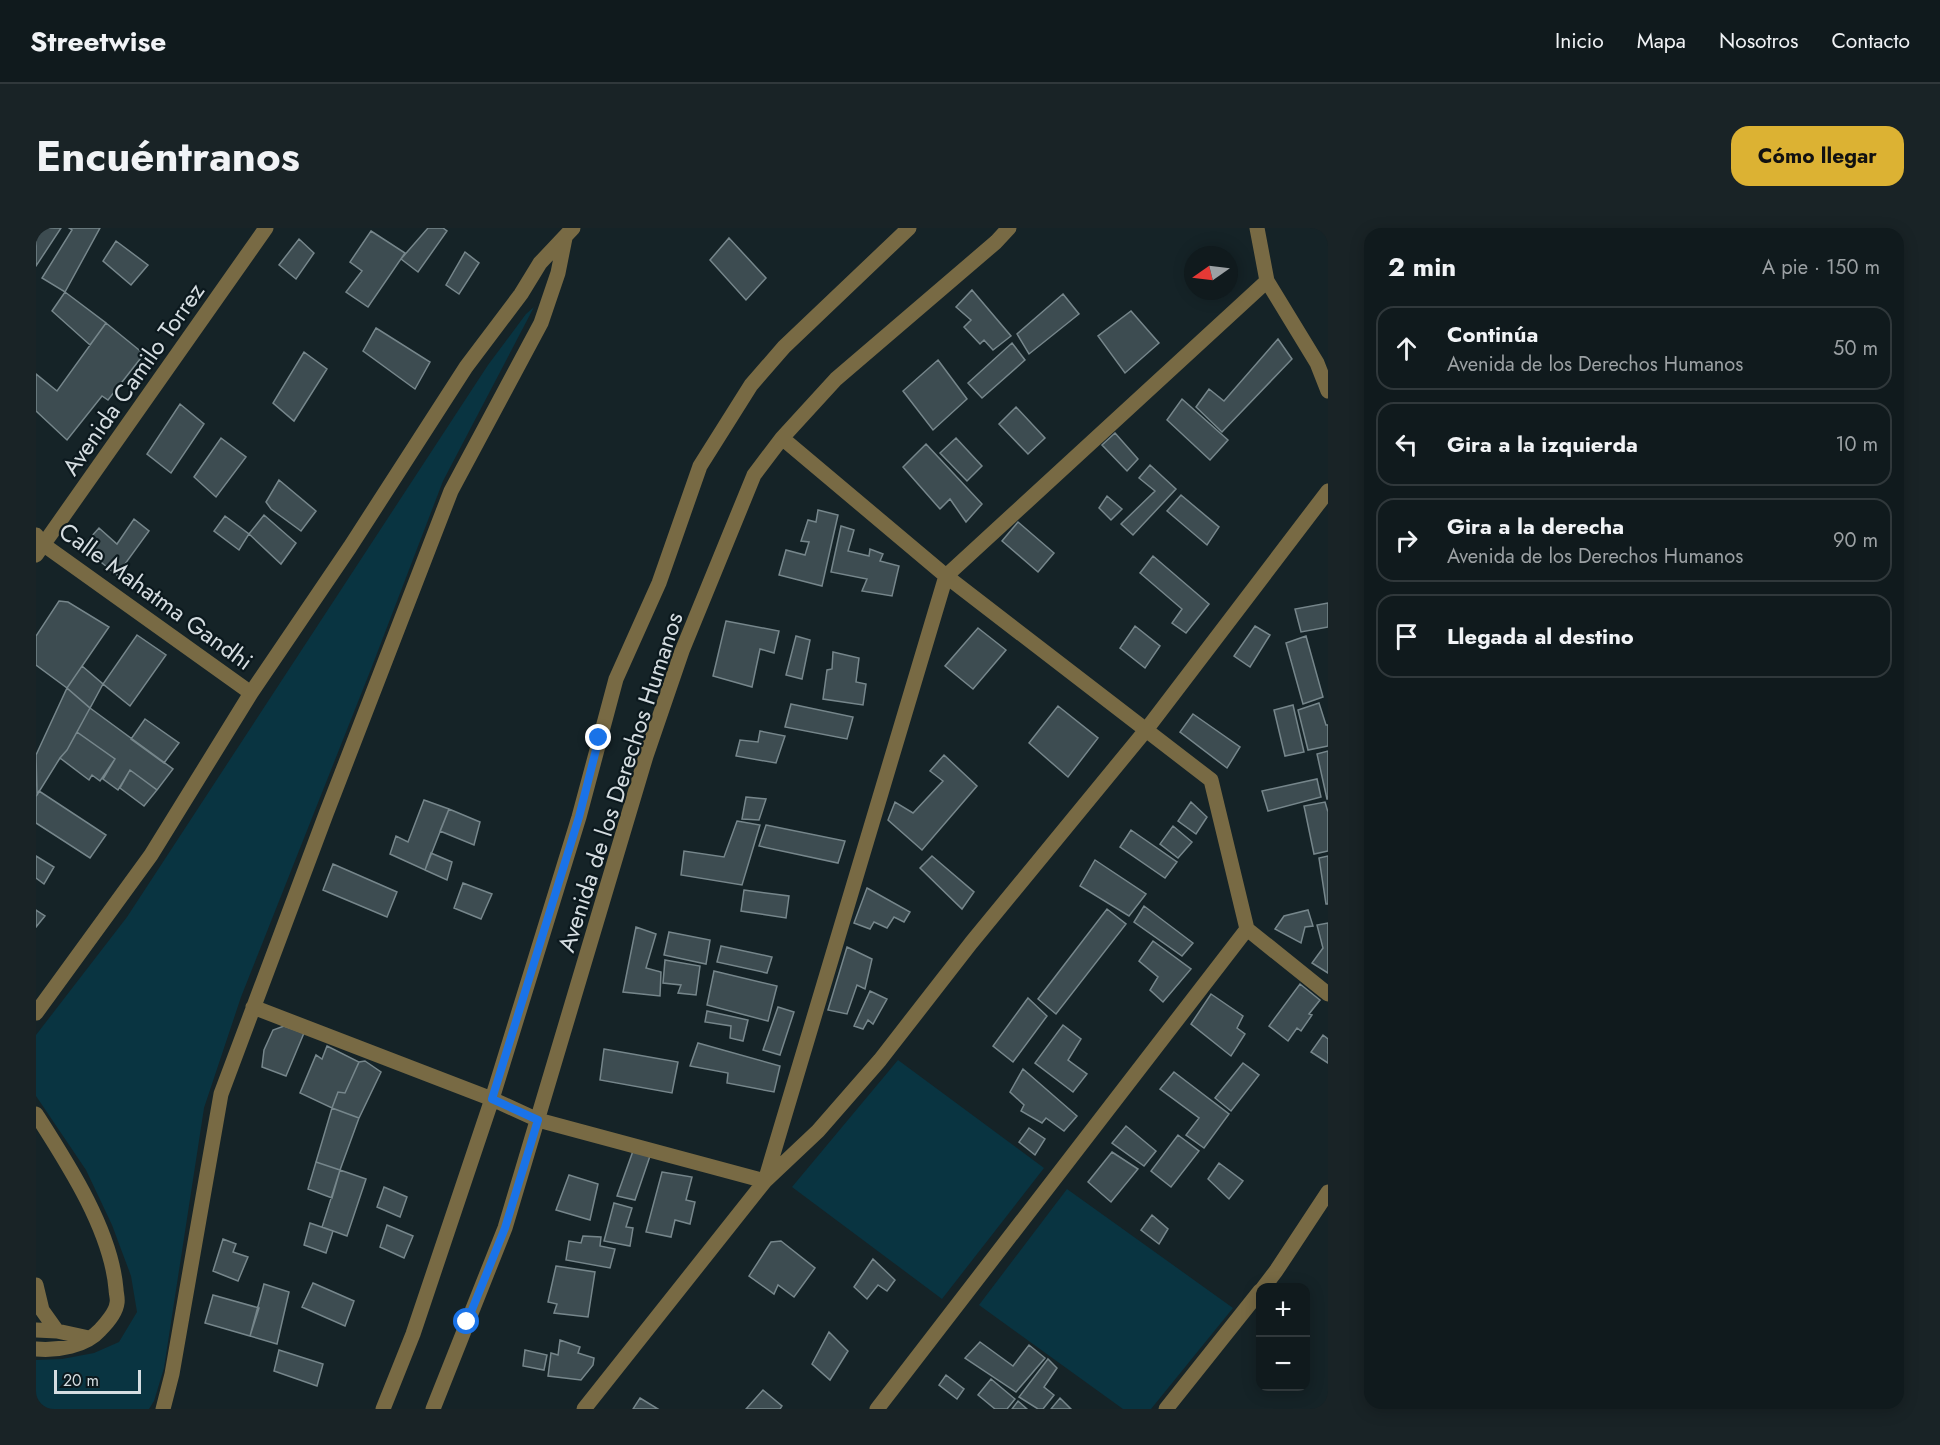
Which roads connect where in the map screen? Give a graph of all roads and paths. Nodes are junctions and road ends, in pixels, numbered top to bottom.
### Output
1 (266, 228) edge
2 (909, 228) edge
3 (1009, 228) edge
4 (1257, 228) edge
5 (569, 233) edge
6 (1267, 281) junction
7 (1328, 392) edge
8 (782, 438) junction
9 (1328, 491) edge
10 (39, 545) edge
11 (946, 576) junction
12 (251, 693) junction
13 (1146, 730) junction
14 (1247, 929) junction
15 (1328, 994) edge
16 (253, 1006) junction
17 (36, 1013) edge
18 (492, 1099) junction
19 (36, 1114) edge
20 (538, 1120) junction
21 (765, 1181) junction
22 (1328, 1192) edge
23 (1267, 1283) edge
24 (36, 1285) edge
25 (1256, 1296) edge
26 (36, 1330) edge
27 (57, 1332) junction
28 (92, 1339) junction
29 (36, 1349) edge
30 (163, 1409) edge
31 (383, 1409) edge
32 (433, 1409) edge
33 (584, 1409) edge
34 (877, 1409) edge
35 (1166, 1409) edge

1 - 10 street, Avenida Camilo Torrez
2 - 18 street, Avenida de los Derechos Humanos
3 - 8 street, Avenida de los Derechos Humanos
4 - 6 street
5 - 12 street
5 - 16 street
6 - 7 street
6 - 11 street
8 - 11 street
8 - 20 street, Avenida de los Derechos Humanos
9 - 13 street
10 - 12 street, Calle Mahatma Gandhi
11 - 13 street
11 - 21 street
12 - 17 street
13 - 14 street
13 - 21 street
14 - 15 street
14 - 34 street
16 - 18 street
16 - 30 street
18 - 20 street
18 - 31 street, Avenida de los Derechos Humanos
19 - 28 street
20 - 21 street
20 - 32 street, Avenida de los Derechos Humanos
21 - 33 street
22 - 23 street
24 - 27 street
25 - 35 street
26 - 27 street
27 - 28 street
28 - 29 street

